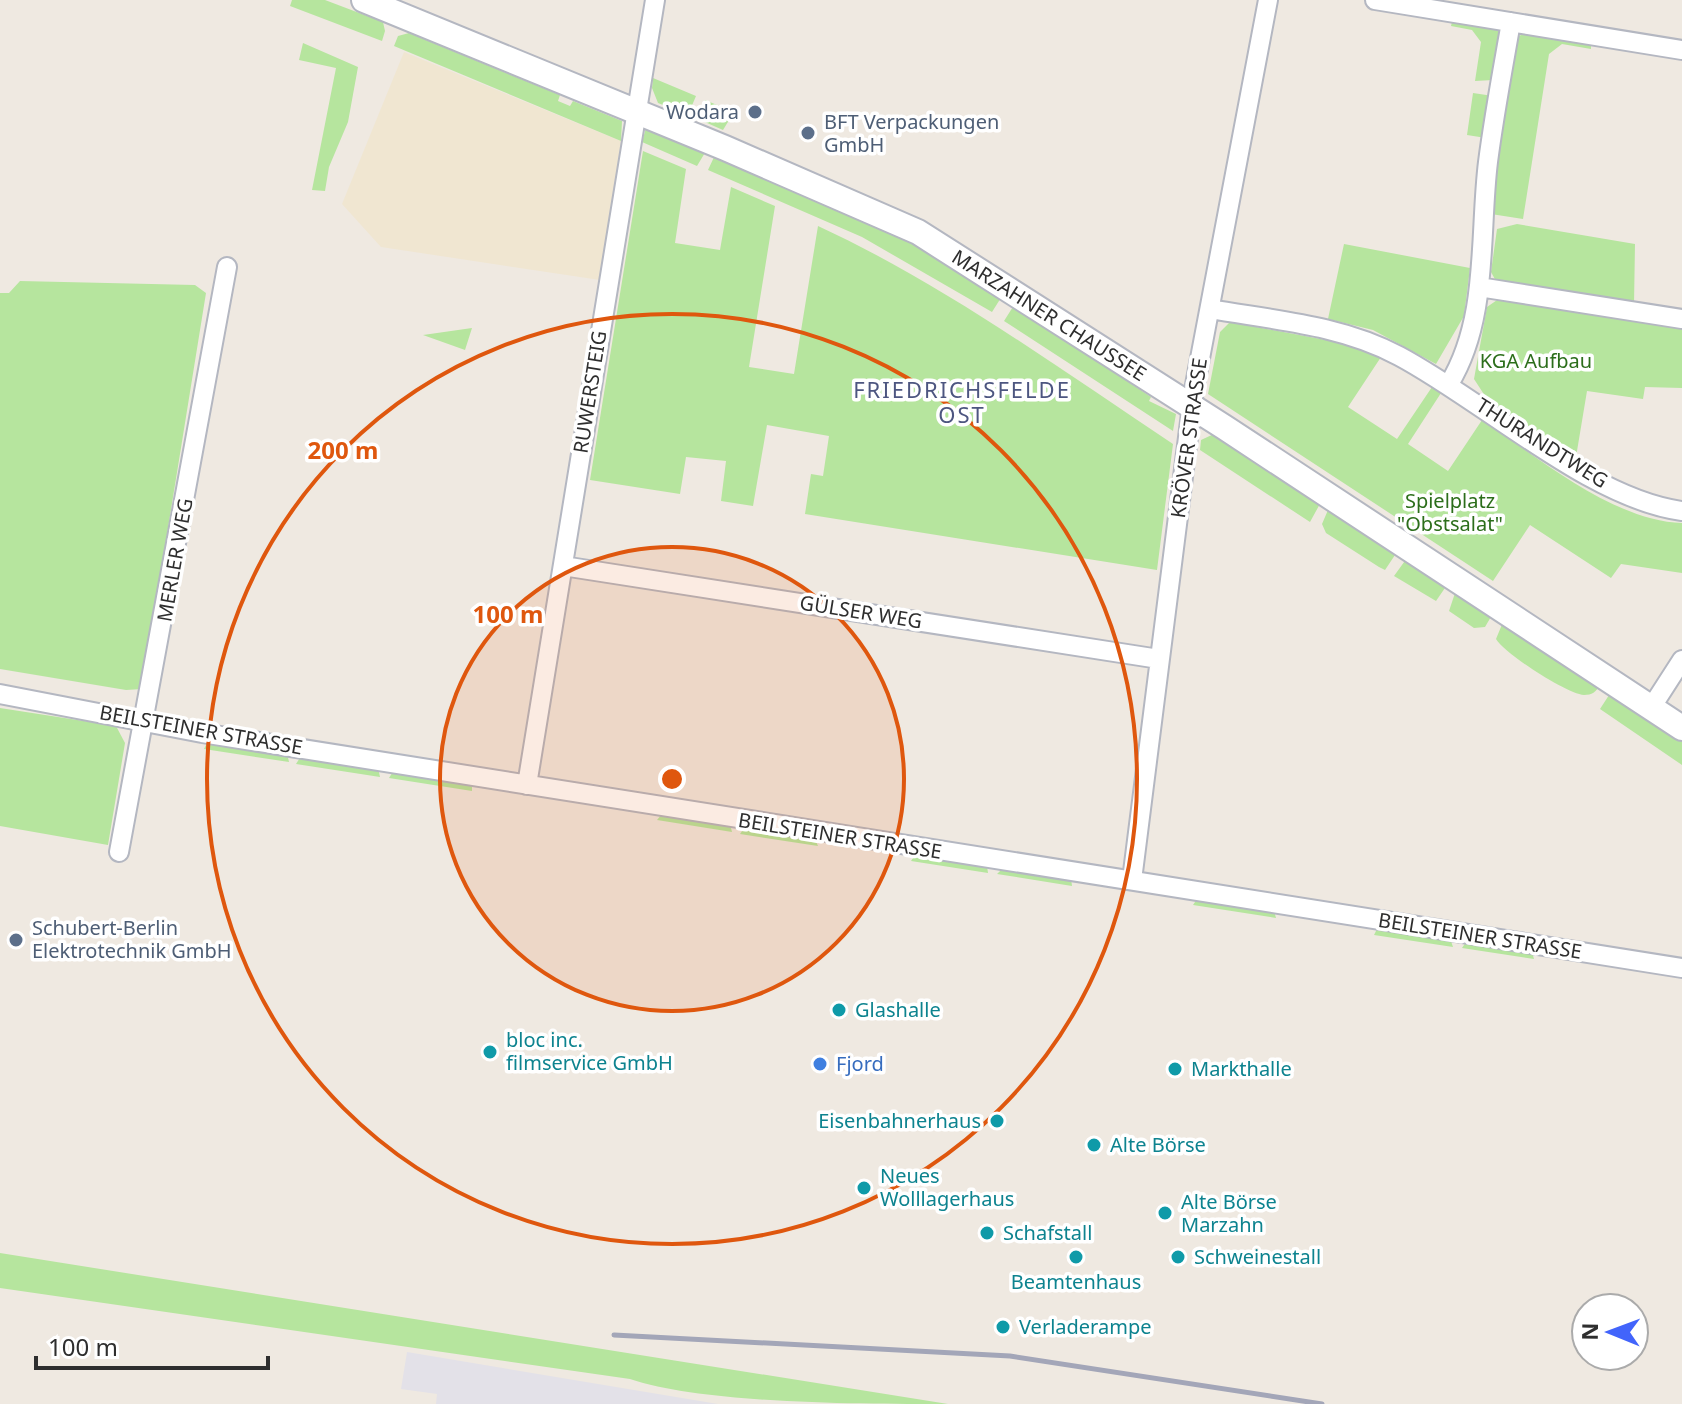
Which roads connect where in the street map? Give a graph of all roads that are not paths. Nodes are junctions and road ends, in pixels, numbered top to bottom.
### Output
1 (364, 0) edge
2 (655, 0) edge
3 (1268, 0) edge
4 (1375, 0) edge
5 (1511, 22) junction
6 (1682, 50) edge
7 (637, 112) junction
8 (227, 267) dead end
9 (1479, 287) junction
10 (1210, 309) junction
11 (1682, 319) edge
12 (1449, 384) junction
13 (1192, 406) junction
14 (1682, 511) edge
15 (563, 566) junction
16 (1159, 659) junction
17 (1682, 660) edge
18 (0, 694) edge
19 (1651, 708) junction
20 (146, 720) junction
21 (1682, 728) edge
22 (527, 785) junction
23 (119, 852) dead end
24 (1132, 880) junction
25 (1682, 968) edge

1 - 7 street, MARZAHNER CHAUSSEE
2 - 7 street, RUWERSTEIG
3 - 10 street, KRÖVER STRASSE
4 - 5 street
5 - 6 street
5 - 9 street
7 - 13 street, MARZAHNER CHAUSSEE
7 - 15 street, RUWERSTEIG
8 - 20 street, MERLER WEG
9 - 11 street
9 - 12 street
10 - 12 street, THURANDTWEG
10 - 13 street, KRÖVER STRASSE
12 - 14 street, THURANDTWEG
13 - 16 street, KRÖVER STRASSE
13 - 19 street, MARZAHNER CHAUSSEE
15 - 16 street, GÜLSER WEG
15 - 22 street, RUWERSTEIG
16 - 24 street, KRÖVER STRASSE
17 - 19 street
18 - 20 street, BEILSTEINER STRASSE
19 - 21 street, MARZAHNER CHAUSSEE
20 - 22 street, BEILSTEINER STRASSE
20 - 23 street, MERLER WEG
22 - 24 street, BEILSTEINER STRASSE
24 - 25 street, BEILSTEINER STRASSE

